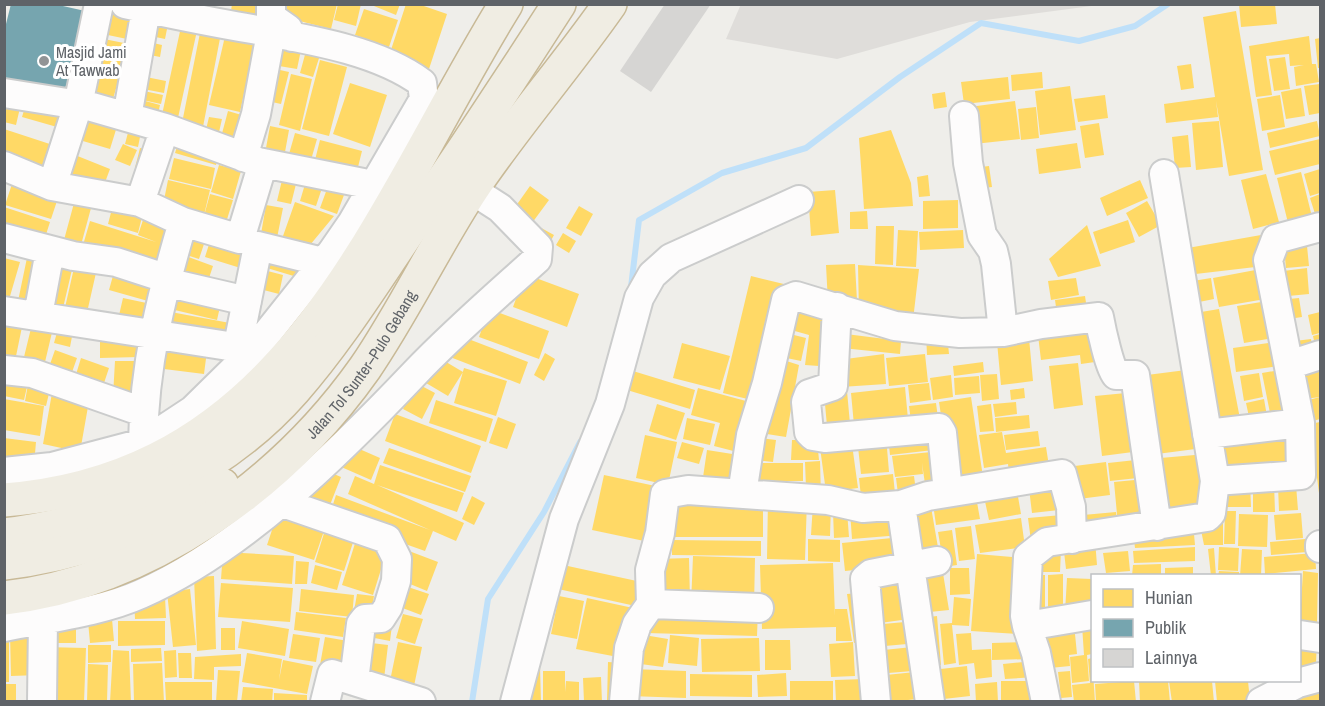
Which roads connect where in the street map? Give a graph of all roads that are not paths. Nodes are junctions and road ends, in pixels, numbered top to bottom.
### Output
1 (99, 4) edge
2 (271, 4) edge
3 (506, 4) edge
4 (559, 4) edge
5 (610, 4) edge
6 (135, 7) edge
7 (224, 14) edge
8 (281, 35) junction
9 (4, 93) edge
10 (78, 105) junction
11 (127, 117) junction
12 (964, 117) dead end
13 (165, 128) junction
14 (253, 160) junction
15 (4, 166) edge
16 (1164, 174) dead end
17 (373, 185) junction
18 (52, 186) junction
19 (472, 190) junction
20 (799, 200) dead end
21 (140, 202) junction
22 (183, 222) junction
23 (1320, 226) edge
24 (4, 238) edge
25 (50, 251) junction
26 (324, 262) junction
27 (165, 282) junction
28 (247, 301) junction
29 (837, 307) junction
30 (402, 308) junction
31 (4, 311) edge
32 (38, 315) junction
33 (1003, 332) junction
34 (153, 333) junction
35 (246, 348) junction
36 (1320, 355) edge
37 (1289, 365) junction
38 (4, 370) edge
39 (143, 412) junction
40 (1300, 423) junction
41 (1207, 434) junction
42 (143, 443) junction
43 (4, 472) edge
44 (1215, 481) junction
45 (948, 492) junction
46 (742, 494) junction
47 (4, 500) edge
48 (280, 502) junction
49 (901, 505) junction
50 (1157, 526) junction
51 (4, 535) edge
52 (1072, 539) junction
53 (937, 561) dead end
54 (4, 563) edge
55 (909, 565) junction
56 (4, 597) edge
57 (651, 604) junction
58 (759, 608) dead end
59 (1091, 615) edge
60 (43, 619) junction
61 (1027, 626) junction
62 (4, 627) edge
63 (1301, 635) edge
64 (1320, 638) edge
65 (1320, 677) edge
66 (354, 681) junction
67 (1301, 681) edge
68 (1298, 682) edge
69 (42, 702) edge
70 (326, 702) edge
71 (421, 702) edge
72 (515, 702) edge
73 (624, 702) edge
74 (876, 702) edge
75 (930, 702) edge
76 (1046, 702) edge
77 (1261, 702) edge

1 - 10 street
2 - 8 street
3 - 47 highway
4 - 51 highway
5 - 19 highway, Jalan Tol Sunter–Pulo Gebang
6 - 7 street
6 - 11 street
7 - 8 street
8 - 14 street
8 - 17 street
9 - 10 street
10 - 11 street
10 - 18 street
11 - 13 street
12 - 33 street
13 - 14 street
13 - 21 street
14 - 17 street
14 - 22 street
15 - 18 street
16 - 41 street
17 - 26 street
18 - 21 street
19 - 30 highway, Jalan Tol Sunter–Pulo Gebang
19 - 48 street
20 - 72 street
21 - 22 street
22 - 27 street
23 - 37 street
24 - 25 street
25 - 27 street
25 - 32 street
26 - 28 street
26 - 35 street
27 - 28 street
27 - 34 street
28 - 35 street
29 - 33 street
29 - 45 street
29 - 46 street
30 - 54 highway
30 - 56 highway, Jalan Tol Sunter–Pulo Gebang
31 - 32 street
32 - 34 street
33 - 50 street
34 - 35 street
34 - 39 street
35 - 42 street
36 - 37 street
37 - 40 street
38 - 39 street
39 - 42 street
40 - 41 street
40 - 44 street
41 - 44 street
42 - 43 street
44 - 50 street
45 - 49 street
45 - 52 street
46 - 49 street
46 - 57 street
48 - 60 street
48 - 66 street
49 - 55 street
50 - 52 street
52 - 61 street
53 - 55 street
55 - 74 street
55 - 75 street
57 - 58 street
57 - 73 street
59 - 61 street
60 - 62 street
60 - 69 street
61 - 76 street
63 - 64 street
65 - 67 street
66 - 70 street
66 - 71 street
68 - 77 street

